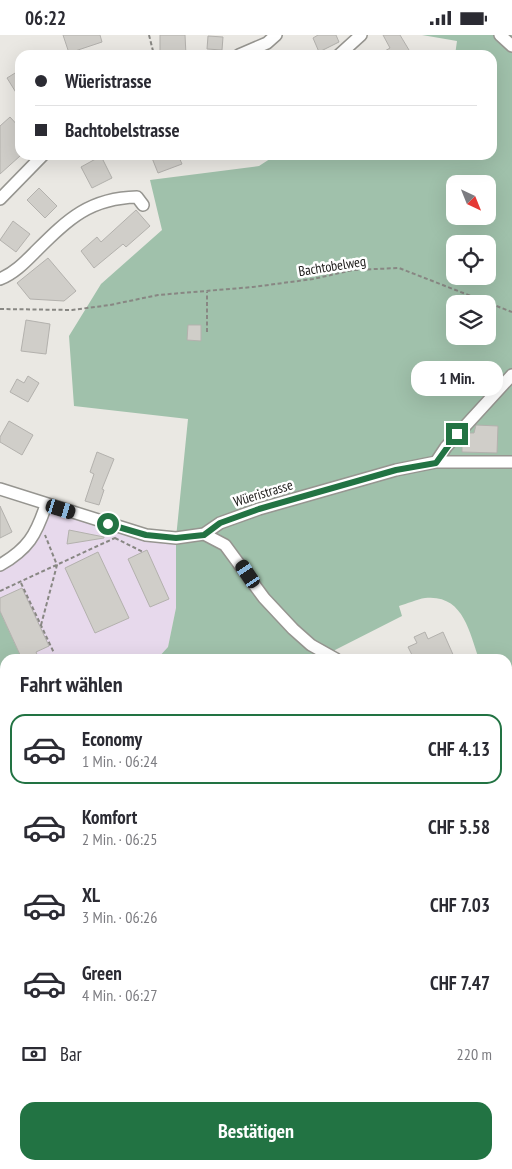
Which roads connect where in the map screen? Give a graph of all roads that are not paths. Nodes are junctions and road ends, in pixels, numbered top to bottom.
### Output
1 (276, 35) edge
2 (361, 35) edge
3 (500, 35) edge
4 (512, 47) edge
5 (251, 50) edge
6 (345, 50) edge
7 (38, 160) edge
8 (0, 199) edge
9 (142, 205) dead end
10 (0, 279) edge
11 (512, 375) edge
12 (512, 462) edge
13 (436, 463) junction
14 (0, 489) edge
15 (46, 505) junction
16 (204, 535) junction
17 (0, 565) edge
18 (327, 654) edge

1 - 5 street
2 - 6 street
3 - 4 street
7 - 8 street
9 - 10 street
11 - 13 street
12 - 13 street, Wüeristrasse
13 - 16 street, Wüeristrasse
14 - 15 street, Wüeristrasse
15 - 16 street, Wüeristrasse
15 - 17 street
16 - 18 street

